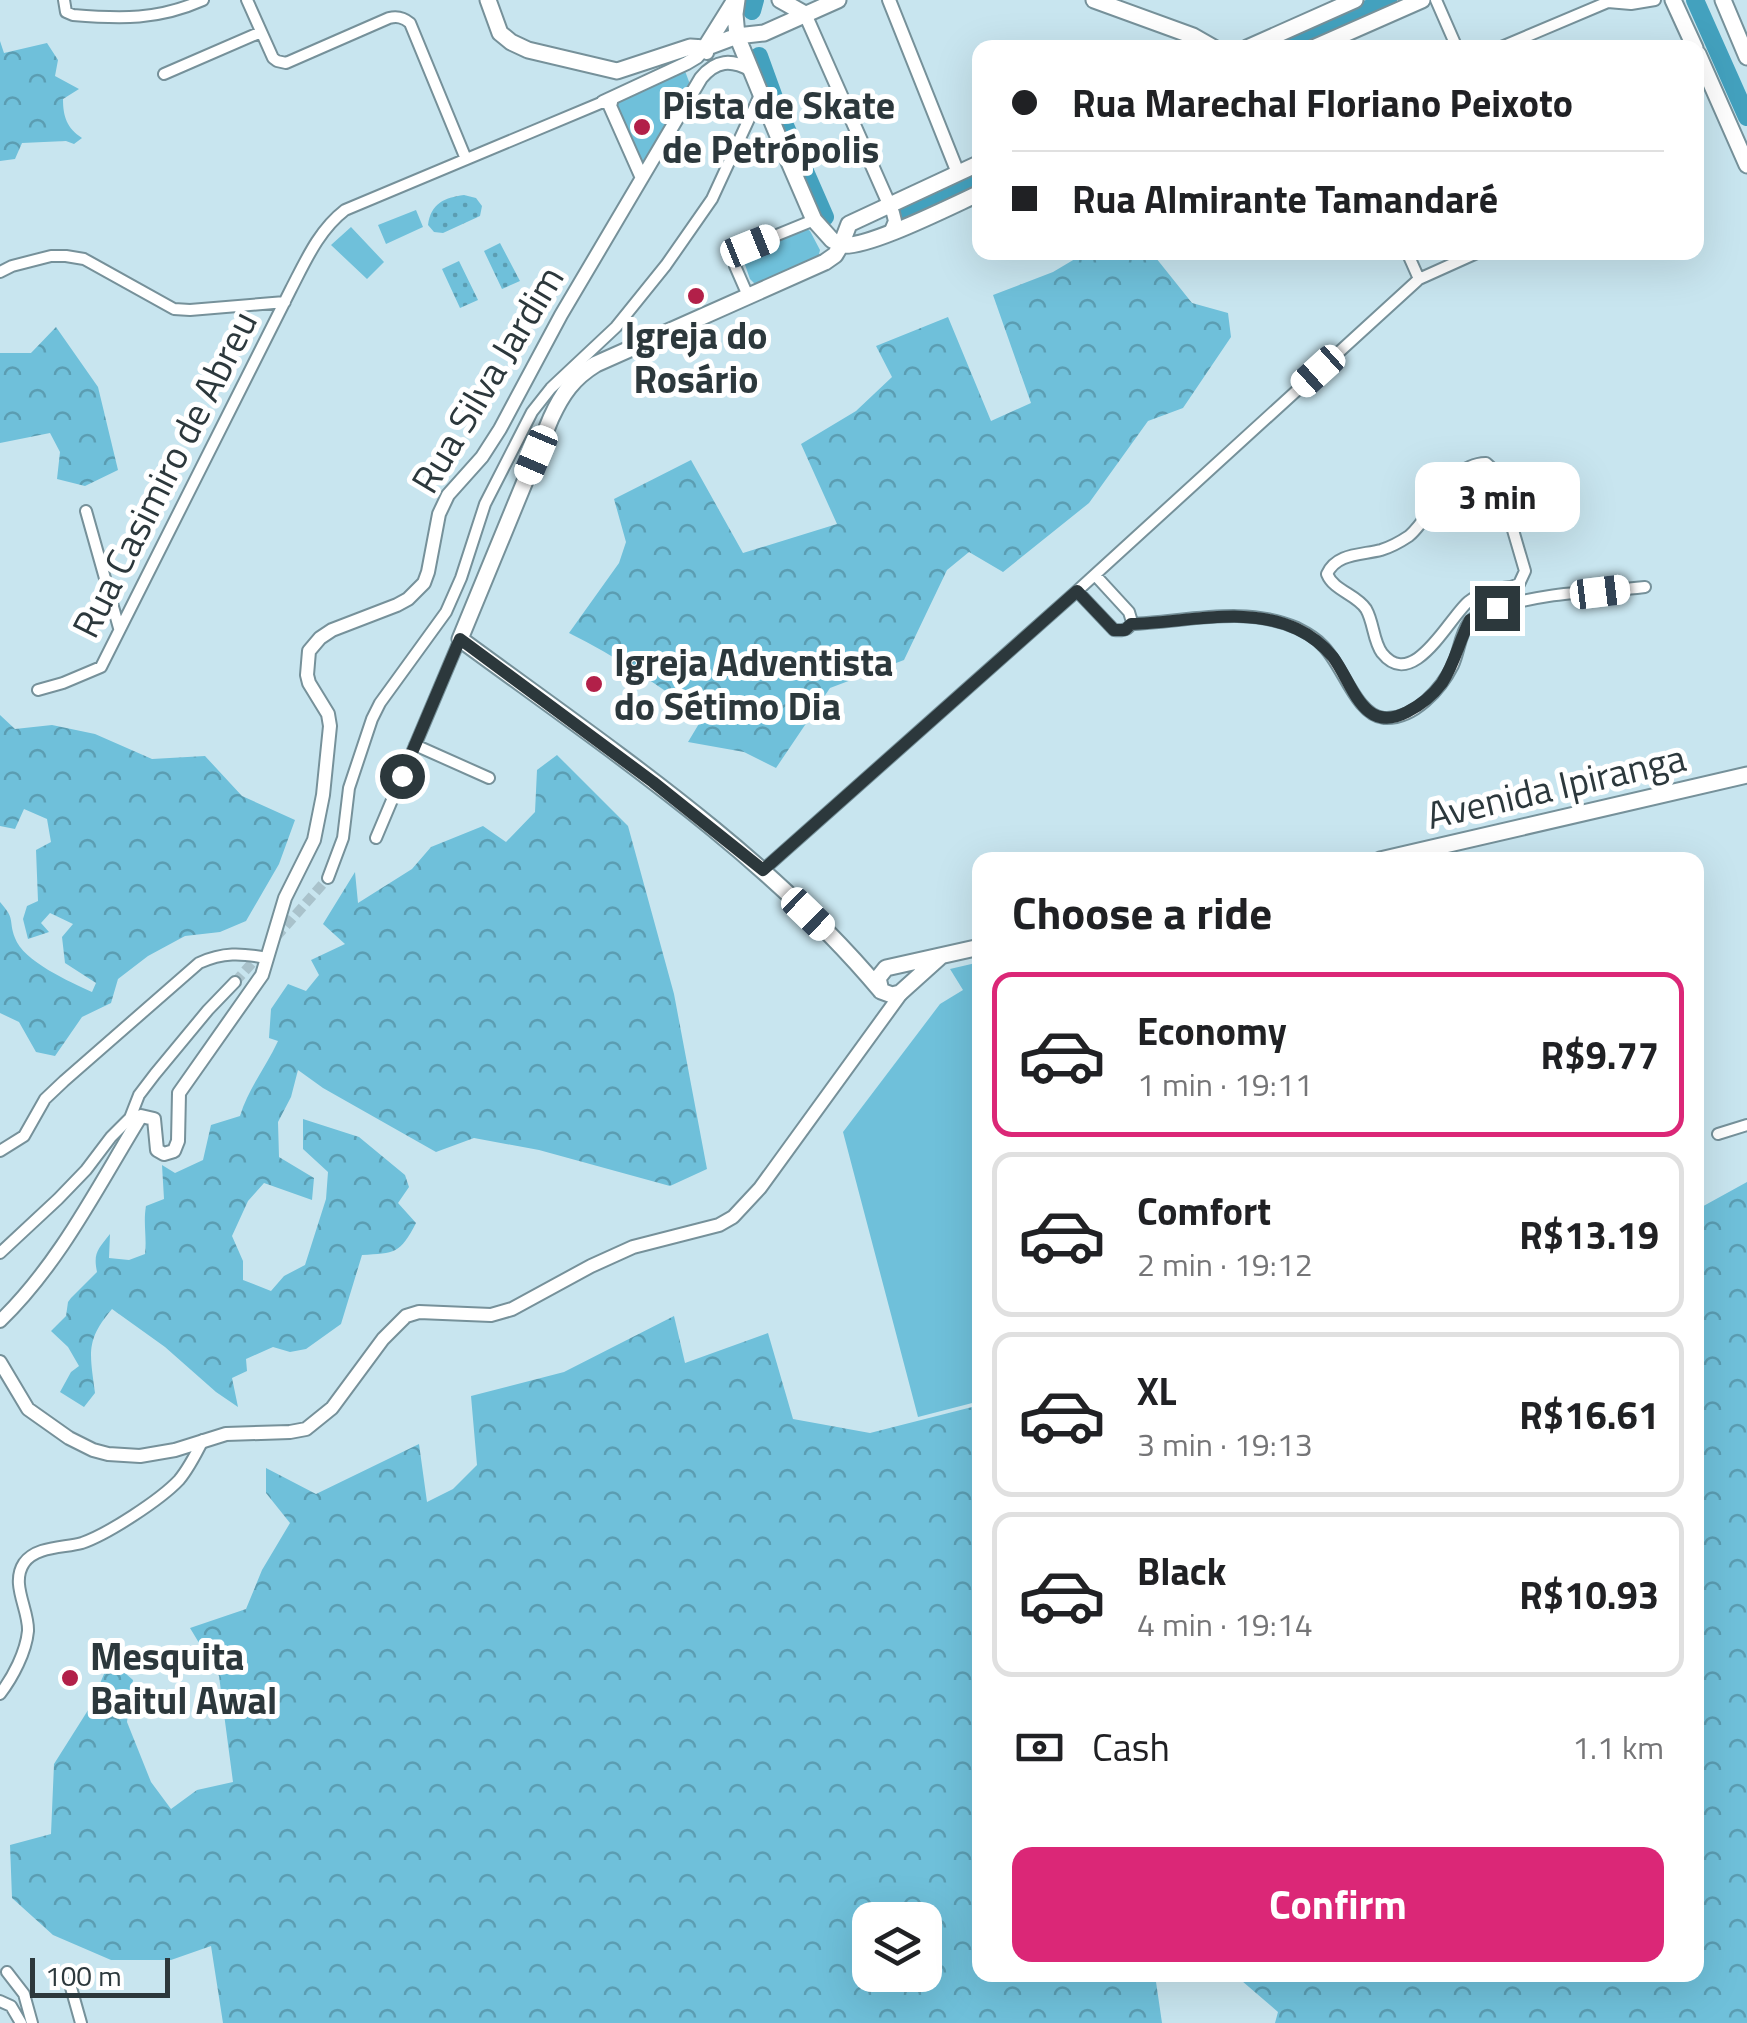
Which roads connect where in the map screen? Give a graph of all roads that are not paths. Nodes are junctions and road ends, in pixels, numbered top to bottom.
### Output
1 (64, 0) edge
2 (204, 0) edge
3 (247, 0) edge
4 (488, 0) edge
5 (736, 0) edge
6 (780, 0) edge
7 (838, 0) edge
8 (889, 0) edge
9 (1094, 0) edge
10 (1356, 0) edge
11 (1422, 0) edge
12 (1436, 0) edge
13 (1655, 0) edge
14 (1674, 0) edge
15 (1723, 0) edge
16 (1606, 1) edge
17 (805, 14) junction
18 (261, 32) junction
19 (764, 33) junction
20 (737, 36) junction
21 (1200, 40) edge
22 (1265, 40) edge
23 (1332, 40) edge
24 (1454, 40) edge
25 (1517, 40) edge
26 (1691, 40) edge
27 (705, 48) junction
28 (1747, 57) edge
29 (687, 63) junction
30 (749, 66) junction
31 (1704, 69) edge
32 (164, 74) dead end
33 (705, 74) junction
34 (760, 95) junction
35 (608, 102) junction
36 (466, 159) junction
37 (1747, 165) edge
38 (972, 167) edge
39 (958, 173) junction
40 (642, 178) junction
41 (972, 196) edge
42 (892, 204) junction
43 (814, 220) junction
44 (908, 224) junction
45 (890, 233) junction
46 (841, 245) junction
47 (1411, 260) edge
48 (1461, 260) edge
49 (0, 272) edge
50 (1419, 279) junction
51 (750, 298) junction
52 (285, 302) junction
53 (86, 511) dead end
54 (1095, 575) junction
55 (1646, 586) dead end
56 (1512, 587) junction
57 (1077, 591) junction
58 (1517, 600) junction
59 (1131, 624) junction
60 (120, 629) junction
61 (460, 639) junction
62 (38, 690) dead end
63 (415, 745) junction
64 (1747, 775) edge
65 (489, 778) dead end
66 (376, 838) dead end
67 (1415, 852) edge
68 (763, 870) junction
69 (328, 878) tunnel mouth
70 (972, 949) edge
71 (943, 955) junction
72 (852, 957) junction
73 (266, 958) junction
74 (891, 967) junction
75 (235, 982) tunnel mouth
76 (904, 990) junction
77 (881, 992) junction
78 (882, 1022) junction
79 (136, 1117) junction
80 (1747, 1125) edge
81 (1718, 1134) dead end
82 (0, 1152) edge
83 (0, 1253) edge
84 (0, 1321) edge
85 (0, 1362) edge
86 (203, 1439) junction
87 (0, 1694) edge
88 (8, 1972) dead end
89 (70, 1984) dead end
90 (0, 2001) edge
91 (21, 2023) edge
92 (32, 2023) edge
93 (81, 2023) edge

1 - 2 street
3 - 18 street
4 - 27 main road
5 - 20 main road
5 - 27 main road
6 - 17 main road
7 - 17 main road
8 - 39 street
9 - 21 main road
10 - 22 main road
11 - 23 main road
12 - 24 street
13 - 16 street
14 - 26 main road
15 - 28 main road
16 - 25 street
17 - 19 main road
17 - 42 street
18 - 32 street
18 - 36 street
19 - 20 main road
19 - 30 main road
20 - 27 main road
20 - 30 main road
27 - 29 street
27 - 33 street
29 - 33 street
29 - 35 street
30 - 33 street
30 - 34 main road
31 - 37 main road
33 - 40 street
34 - 43 main road
34 - 69 street
35 - 36 street, Rua Casimiro de Abreu
35 - 40 street
36 - 52 street, Rua Casimiro de Abreu
38 - 39 main road
39 - 42 main road
40 - 73 street, Rua Silva Jardim
41 - 44 main road
42 - 44 main road
42 - 45 street
42 - 46 main road
43 - 46 main road
43 - 51 street
44 - 45 main road
45 - 46 main road
46 - 51 main road
47 - 50 street
48 - 50 street
49 - 52 street
50 - 54 street
51 - 61 main road
52 - 60 street, Rua Casimiro de Abreu
53 - 60 street
54 - 57 street
54 - 59 street
55 - 58 street
56 - 56 street
56 - 58 street
57 - 59 street
57 - 68 street
58 - 59 street
60 - 62 street, Rua Casimiro de Abreu
61 - 63 street
61 - 68 main road
63 - 65 street
63 - 66 street
64 - 67 main road, Avenida Ipiranga
68 - 72 main road
70 - 71 main road
71 - 74 main road
71 - 76 main road
72 - 74 main road
72 - 77 main road
73 - 79 street
73 - 82 street
74 - 76 main road
74 - 77 main road
75 - 79 street
76 - 77 main road
76 - 78 street
77 - 78 street
78 - 86 street
79 - 83 street
79 - 84 street
80 - 81 street
85 - 86 street
86 - 87 street
88 - 92 street
89 - 93 street
90 - 91 street

